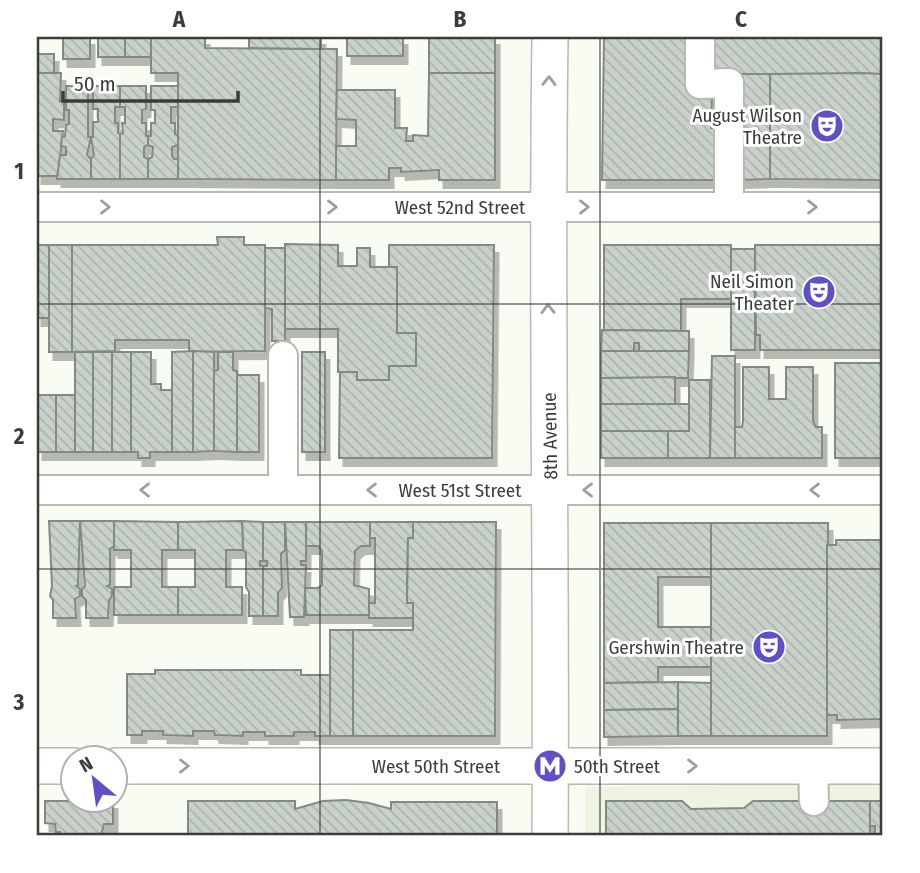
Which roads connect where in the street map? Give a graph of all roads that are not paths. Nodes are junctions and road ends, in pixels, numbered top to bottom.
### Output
1 (550, 37) edge
2 (700, 37) edge
3 (37, 207) edge
4 (547, 207) junction
5 (729, 207) junction
6 (883, 207) edge
7 (283, 356) dead end
8 (37, 490) edge
9 (283, 490) junction
10 (550, 490) junction
11 (883, 490) edge
12 (37, 766) edge
13 (60, 766) edge
14 (130, 766) edge
15 (550, 766) junction
16 (813, 766) junction
17 (883, 766) edge
18 (814, 801) dead end
19 (550, 836) edge

4 -> 1 main road, 8th Avenue
2 - 5 street
3 -> 4 street, West 52nd Street
4 -> 5 street, West 52nd Street
10 -> 4 main road, 8th Avenue
5 -> 6 street, West 52nd Street
7 - 9 street
9 -> 8 street, West 51st Street
10 -> 9 street, West 51st Street
11 -> 10 street, West 51st Street
10 - 15 main road, 8th Avenue
12 - 13 main road
14 -> 15 main road, West 50th Street
15 -> 16 main road, West 50th Street
15 - 19 main road, 8th Avenue
16 - 17 main road, West 50th Street
16 - 18 street

